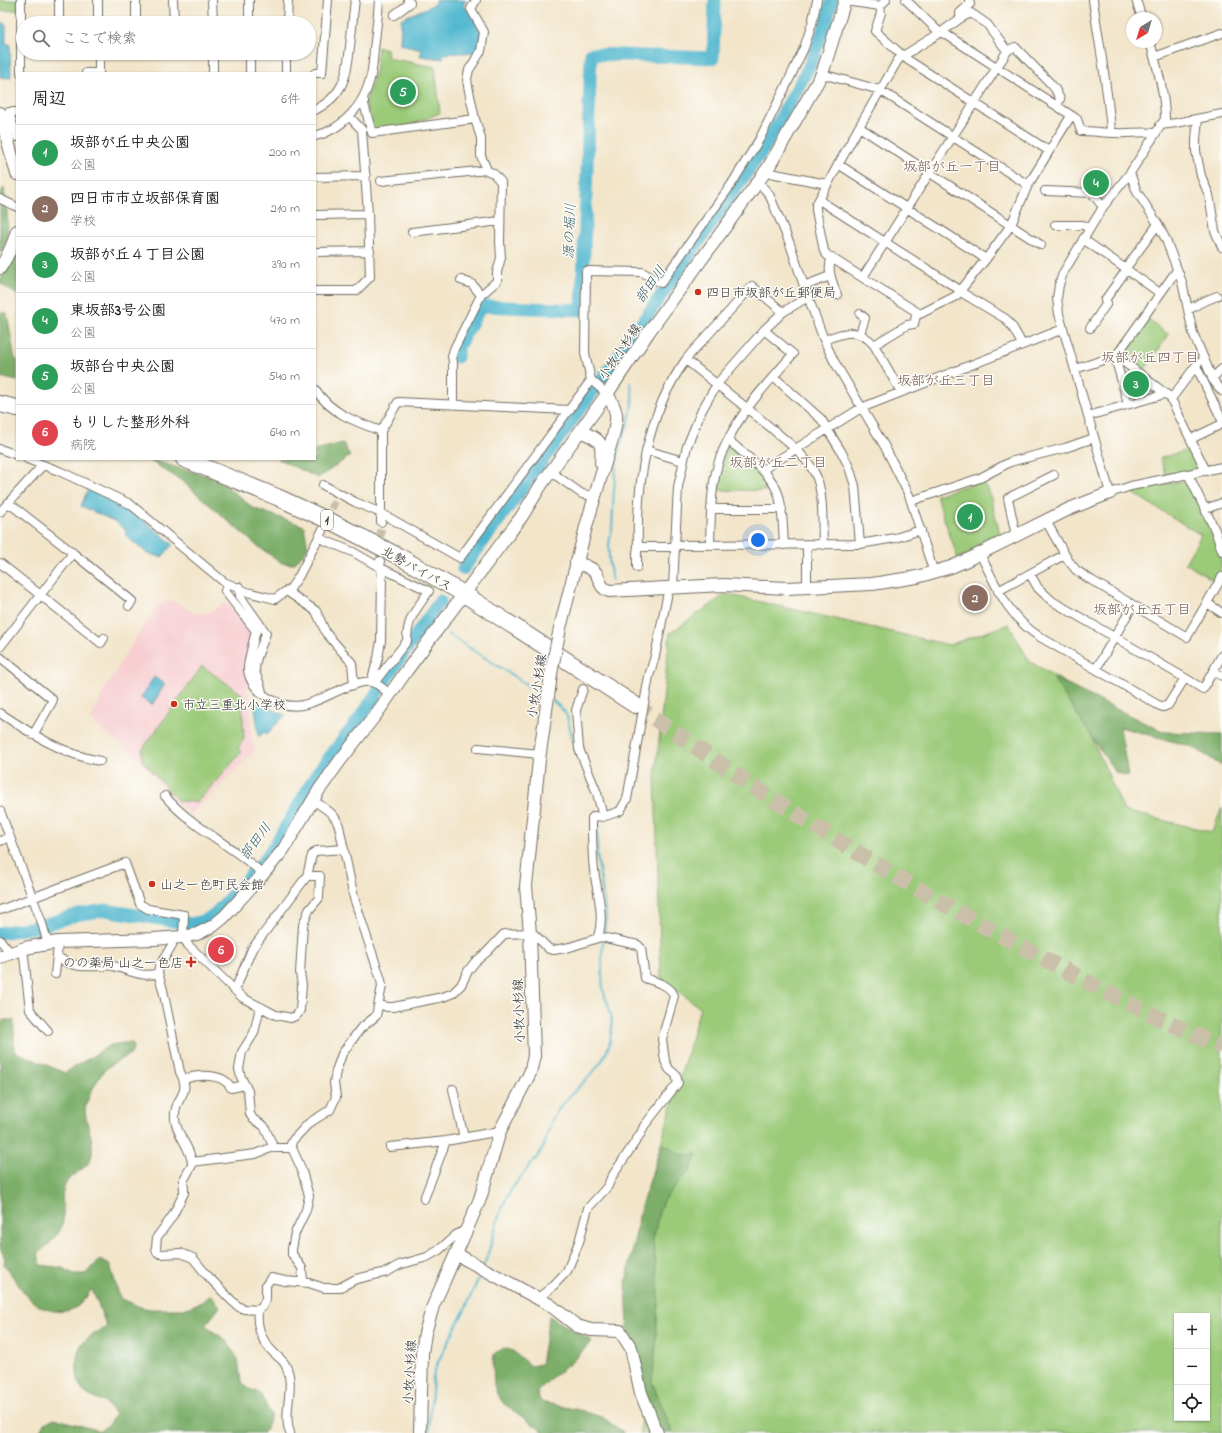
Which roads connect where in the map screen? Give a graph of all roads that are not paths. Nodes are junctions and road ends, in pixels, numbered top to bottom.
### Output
1 (21, 0) edge
2 (59, 0) edge
3 (98, 0) edge
4 (136, 0) edge
5 (173, 0) edge
6 (212, 0) edge
7 (249, 0) edge
8 (288, 0) edge
9 (328, 0) edge
10 (355, 0) edge
11 (380, 0) edge
12 (408, 0) edge
13 (476, 0) edge
14 (817, 0) edge
15 (845, 0) edge
16 (886, 0) edge
17 (906, 0) edge
18 (969, 0) edge
19 (1093, 0) edge
20 (1136, 0) edge
21 (880, 6) junction
22 (1140, 12) edge
23 (394, 15) dead end
24 (21, 16) edge
25 (59, 16) edge
26 (98, 16) edge
27 (136, 16) edge
28 (174, 16) edge
29 (213, 16) edge
30 (250, 16) edge
31 (287, 16) edge
32 (961, 18) junction
33 (941, 33) junction
34 (1222, 33) edge
35 (1152, 48) edge
36 (1008, 50) junction
37 (903, 56) junction
38 (1154, 57) junction
39 (21, 60) edge
40 (98, 60) edge
41 (213, 60) edge
42 (250, 60) edge
43 (286, 60) edge
44 (998, 67) junction
45 (21, 72) edge
46 (99, 72) edge
47 (213, 72) edge
48 (250, 72) edge
49 (286, 72) edge
50 (316, 73) edge
51 (822, 74) junction
52 (880, 90) junction
53 (362, 99) junction
54 (974, 103) junction
55 (1057, 105) junction
56 (316, 109) edge
57 (16, 112) edge
58 (0, 113) edge
59 (1222, 114) edge
60 (350, 116) junction
61 (1070, 116) junction
62 (475, 119) junction
63 (1198, 119) junction
64 (1160, 125) junction
65 (859, 127) junction
66 (1111, 132) junction
67 (1155, 133) junction
68 (16, 134) edge
69 (316, 136) edge
70 (952, 136) junction
71 (1050, 151) junction
72 (838, 164) junction
73 (16, 170) edge
74 (487, 170) junction
75 (765, 172) junction
76 (930, 173) junction
77 (1130, 173) junction
78 (366, 176) junction
79 (316, 177) edge
80 (381, 181) dead end
81 (758, 182) junction
82 (827, 184) junction
83 (1028, 185) junction
84 (1045, 191) dead end
85 (0, 199) edge
86 (819, 200) junction
87 (16, 207) edge
88 (1103, 207) junction
89 (907, 208) junction
90 (316, 214) edge
91 (368, 214) junction
92 (500, 221) junction
93 (1158, 224) junction
94 (1011, 225) junction
95 (1055, 225) dead end
96 (1090, 228) junction
97 (412, 232) dead end
98 (16, 234) edge
99 (1083, 239) junction
100 (886, 242) junction
101 (1041, 245) dead end
102 (1222, 247) edge
103 (370, 251) junction
104 (316, 252) edge
105 (832, 257) junction
106 (986, 259) junction
107 (0, 268) edge
108 (1126, 269) junction
109 (1177, 270) junction
110 (830, 276) junction
111 (863, 277) junction
112 (461, 280) dead end
113 (804, 286) junction
114 (316, 290) edge
115 (960, 290) junction
116 (1160, 293) junction
117 (481, 295) junction
118 (837, 295) dead end
119 (1217, 296) dead end
120 (808, 297) junction
121 (1188, 310) junction
122 (783, 312) junction
123 (917, 312) junction
124 (860, 314) dead end
125 (1090, 328) dead end
126 (1063, 329) junction
127 (764, 330) junction
128 (860, 334) junction
129 (824, 340) junction
130 (1022, 344) junction
131 (874, 345) junction
132 (1203, 355) junction
133 (1115, 357) junction
134 (686, 360) junction
135 (1196, 366) junction
136 (1075, 369) junction
137 (1222, 369) edge
138 (774, 377) junction
139 (1212, 378) junction
140 (592, 382) junction
141 (717, 384) junction
142 (316, 390) edge
143 (1222, 391) edge
144 (604, 392) junction
145 (901, 392) junction
146 (1168, 396) junction
147 (0, 404) edge
148 (1128, 404) junction
149 (453, 405) junction
150 (747, 407) junction
151 (16, 408) edge
152 (861, 408) junction
153 (570, 410) junction
154 (1088, 416) junction
155 (1222, 420) edge
156 (1222, 424) edge
157 (828, 430) junction
158 (381, 431) junction
159 (580, 431) junction
160 (1094, 438) junction
161 (1191, 439) junction
162 (728, 440) junction
163 (0, 449) edge
164 (796, 449) junction
165 (646, 450) junction
166 (16, 455) edge
167 (30, 460) edge
168 (186, 460) edge
169 (683, 461) junction
170 (43, 465) junction
171 (1222, 468) edge
172 (762, 470) junction
173 (1206, 471) junction
174 (551, 472) junction
175 (1188, 474) junction
176 (1054, 475) dead end
177 (600, 480) junction
178 (323, 484) dead end
179 (339, 492) junction
180 (1110, 493) junction
181 (595, 496) junction
182 (336, 501) tunnel mouth
183 (911, 501) junction
184 (9, 503) junction
185 (1222, 503) edge
186 (782, 509) junction
187 (1205, 509) junction
188 (711, 510) junction
189 (0, 512) edge
190 (381, 513) junction
191 (1046, 521) junction
192 (381, 522) tunnel mouth
193 (920, 530) junction
194 (1016, 536) junction
195 (860, 544) junction
196 (710, 545) junction
197 (784, 545) junction
198 (807, 545) junction
199 (823, 545) junction
200 (675, 546) junction
201 (638, 547) junction
202 (1222, 551) edge
203 (73, 553) junction
204 (980, 554) junction
205 (1064, 556) junction
206 (0, 563) edge
207 (576, 563) junction
208 (380, 564) junction
209 (637, 566) dead end
210 (934, 572) junction
211 (1030, 574) junction
212 (1222, 577) edge
213 (671, 587) junction
214 (807, 587) junction
215 (239, 588) junction
216 (225, 591) dead end
217 (998, 591) junction
218 (288, 592) junction
219 (464, 594) junction
220 (40, 595) junction
221 (1207, 603) junction
222 (1133, 605) junction
223 (129, 606) dead end
224 (1222, 613) edge
225 (104, 638) dead end
226 (1114, 638) junction
227 (0, 647) edge
228 (1222, 656) edge
229 (0, 657) edge
230 (1096, 668) junction
231 (1213, 671) junction
232 (1222, 676) edge
233 (1185, 678) junction
234 (374, 683) junction
235 (354, 684) junction
236 (583, 689) dead end
237 (388, 692) junction
238 (262, 694) junction
239 (635, 706) tunnel mouth
240 (0, 713) edge
241 (33, 734) junction
242 (478, 748) dead end
243 (540, 754) junction
244 (100, 761) dead end
245 (165, 796) dead end
246 (313, 800) junction
247 (0, 811) edge
248 (599, 817) junction
249 (10, 837) junction
250 (0, 841) edge
251 (344, 849) junction
252 (261, 872) junction
253 (307, 876) junction
254 (33, 897) junction
255 (0, 910) edge
256 (530, 933) junction
257 (179, 934) junction
258 (602, 937) junction
259 (0, 940) edge
260 (53, 943) junction
261 (23, 948) junction
262 (5, 955) edge
263 (57, 956) junction
264 (158, 973) junction
265 (55, 974) dead end
266 (235, 990) junction
267 (379, 1004) junction
268 (260, 1007) junction
269 (48, 1031) dead end
270 (184, 1079) junction
271 (245, 1085) junction
272 (453, 1089) dead end
273 (500, 1131) junction
274 (464, 1138) junction
275 (446, 1141) junction
276 (390, 1147) dead end
277 (274, 1148) junction
278 (292, 1148) junction
279 (192, 1162) junction
280 (424, 1199) dead end
281 (467, 1229) junction
282 (456, 1254) junction
283 (303, 1282) junction
284 (538, 1298) junction
285 (258, 1310) junction
286 (290, 1433) edge
287 (420, 1433) edge
288 (657, 1433) edge

1 - 24 street
2 - 25 street
3 - 26 street
4 - 27 street
5 - 28 street
6 - 29 street
7 - 30 street
8 - 31 street
9 - 50 street
10 - 56 street
11 - 53 street
12 - 23 street
13 - 62 street
14 - 140 street
15 - 21 street
15 - 51 street, 小牧小杉線
16 - 21 street
17 - 33 street
18 - 32 street
19 - 66 street
20 - 22 street
21 - 37 street
32 - 33 street
32 - 36 street
33 - 37 street
33 - 44 street
34 - 38 street
35 - 38 street
36 - 44 street
36 - 55 street
37 - 52 street
37 - 54 street
38 - 64 street
39 - 45 street
40 - 46 street
41 - 47 street
42 - 48 street
43 - 49 street
44 - 54 street
44 - 55 street
51 - 52 street
51 - 75 street, 小牧小杉線
52 - 65 street
52 - 70 street
53 - 60 street
53 - 62 street
54 - 70 street
54 - 71 street
55 - 61 street
57 - 68 street
58 - 73 street
59 - 63 street
60 - 69 street
60 - 78 street
61 - 66 street
61 - 71 street
62 - 74 street
63 - 64 street
63 - 102 street
64 - 67 street
65 - 72 street
65 - 76 street
66 - 67 street
67 - 77 street
70 - 76 street
70 - 83 street
71 - 83 street
72 - 82 street
72 - 89 street
74 - 80 street
74 - 92 street
75 - 81 street, 小牧小杉線
75 - 82 street
76 - 89 street
76 - 94 street
77 - 88 street
77 - 93 street
78 - 79 street
78 - 91 street
81 - 113 street
81 - 144 street, 小牧小杉線
82 - 86 street
83 - 94 street
84 - 88 street
85 - 87 street
86 - 100 street
86 - 105 street
88 - 96 street
89 - 100 street
89 - 106 street
90 - 91 street
91 - 103 street
92 - 97 street
92 - 117 street
93 - 108 street
93 - 109 street
94 - 101 street
94 - 106 street
95 - 96 street
96 - 99 street
98 - 107 street
99 - 108 street
99 - 126 street
100 - 111 street
100 - 115 street
103 - 104 street
103 - 114 street
105 - 110 street
105 - 111 street
106 - 115 street
108 - 116 street
108 - 125 street
109 - 116 street
109 - 121 street
110 - 113 street
110 - 118 street
111 - 123 street
112 - 117 street
113 - 120 street
115 - 123 street
115 - 130 street
116 - 133 street
117 - 149 street
119 - 121 street
120 - 122 street
120 - 129 street
121 - 132 street
122 - 127 street
122 - 134 street
123 - 131 street
124 - 128 street
126 - 130 street
126 - 136 street
127 - 138 street
127 - 141 street
128 - 129 street
128 - 131 street
129 - 152 street
130 - 145 street
131 - 145 street
132 - 135 street
132 - 139 street
133 - 136 street
133 - 146 street
133 - 148 street
134 - 141 street
134 - 165 street
135 - 146 street
135 - 155 street
136 - 154 street
137 - 139 street
138 - 150 street
138 - 157 street
139 - 143 street
140 - 144 street
140 - 153 street
141 - 150 street
141 - 169 street
142 - 158 street
144 - 159 street
144 - 177 street, 小牧小杉線
145 - 152 street
146 - 148 street
146 - 161 street
147 - 151 highway
148 - 154 street
149 - 153 street
149 - 158 street
150 - 162 street
150 - 164 street
152 - 157 street
152 - 183 street
153 - 190 street
154 - 160 street
156 - 161 street
157 - 164 street
157 - 195 street
158 - 190 street
159 - 174 street
159 - 177 street
160 - 180 street
160 - 183 street
161 - 173 street
162 - 172 street
162 - 188 street
163 - 166 street
164 - 172 street
164 - 199 street
165 - 169 street
165 - 201 street
167 - 170 street
168 - 219 highway, 北勢バイパス / 1
169 - 200 street
170 - 184 street
170 - 215 street
171 - 173 street
172 - 186 street
173 - 175 street
174 - 181 street
174 - 219 street
175 - 180 street
175 - 187 street
176 - 194 street
177 - 181 street, 小牧小杉線
178 - 179 street
179 - 182 street
179 - 190 street
180 - 191 street
181 - 207 street, 小牧小杉線
183 - 193 street
184 - 189 street
184 - 203 street
185 - 187 street
186 - 188 street
186 - 197 street
187 - 202 street
188 - 196 street
190 - 192 street
191 - 194 street
191 - 205 street
193 - 195 street
193 - 210 street
194 - 204 street
195 - 199 street
196 - 197 street
196 - 200 street
197 - 198 street
198 - 199 street
198 - 214 street
200 - 201 street
200 - 213 street
201 - 209 street
203 - 220 street
203 - 223 street
204 - 210 street
204 - 217 street
205 - 211 street
205 - 222 street
206 - 220 street
207 - 213 street
207 - 243 street, 小牧小杉線, bridge
208 - 218 street
208 - 234 street
208 - 234 street
210 - 214 street
211 - 217 street
211 - 226 street
212 - 221 street
213 - 214 street
213 - 248 street
215 - 218 street
215 - 238 street
216 - 238 street
217 - 230 street
218 - 235 street
219 - 237 street
219 - 239 highway, 北勢バイパス / 1
220 - 225 street
220 - 227 street
221 - 222 street
221 - 224 street
222 - 226 street
226 - 230 street
226 - 233 street
228 - 231 street
229 - 241 street
230 - 233 street
231 - 232 street
231 - 233 street
234 - 235 street
234 - 237 street
235 - 238 street
236 - 248 street
237 - 246 street
240 - 241 street
241 - 244 street
242 - 243 street
243 - 256 street, 小牧小杉線
245 - 252 street
246 - 251 street
246 - 252 street
247 - 249 street
248 - 258 street
249 - 250 street
249 - 254 street
251 - 253 street
251 - 267 street
252 - 257 street
253 - 266 street
253 - 268 street
254 - 255 street
254 - 257 street
254 - 260 street
256 - 258 street
256 - 267 street
256 - 273 street, 小牧小杉線
257 - 260 street
257 - 264 street
257 - 266 street
258 - 284 street
259 - 262 street
260 - 261 street
260 - 263 street
261 - 262 street
261 - 269 street
263 - 264 street
263 - 265 street
264 - 270 street
266 - 268 street
267 - 278 street
268 - 271 street
270 - 271 street
270 - 279 street
271 - 277 street
272 - 274 street
273 - 274 street
273 - 281 street, 小牧小杉線
274 - 275 street
275 - 276 street
275 - 280 street
277 - 278 street
277 - 279 street
278 - 283 street
279 - 285 street
281 - 282 street, 小牧小杉線
281 - 283 street
282 - 284 street
282 - 287 street, 小牧小杉線
283 - 285 street
284 - 288 street
285 - 286 street

